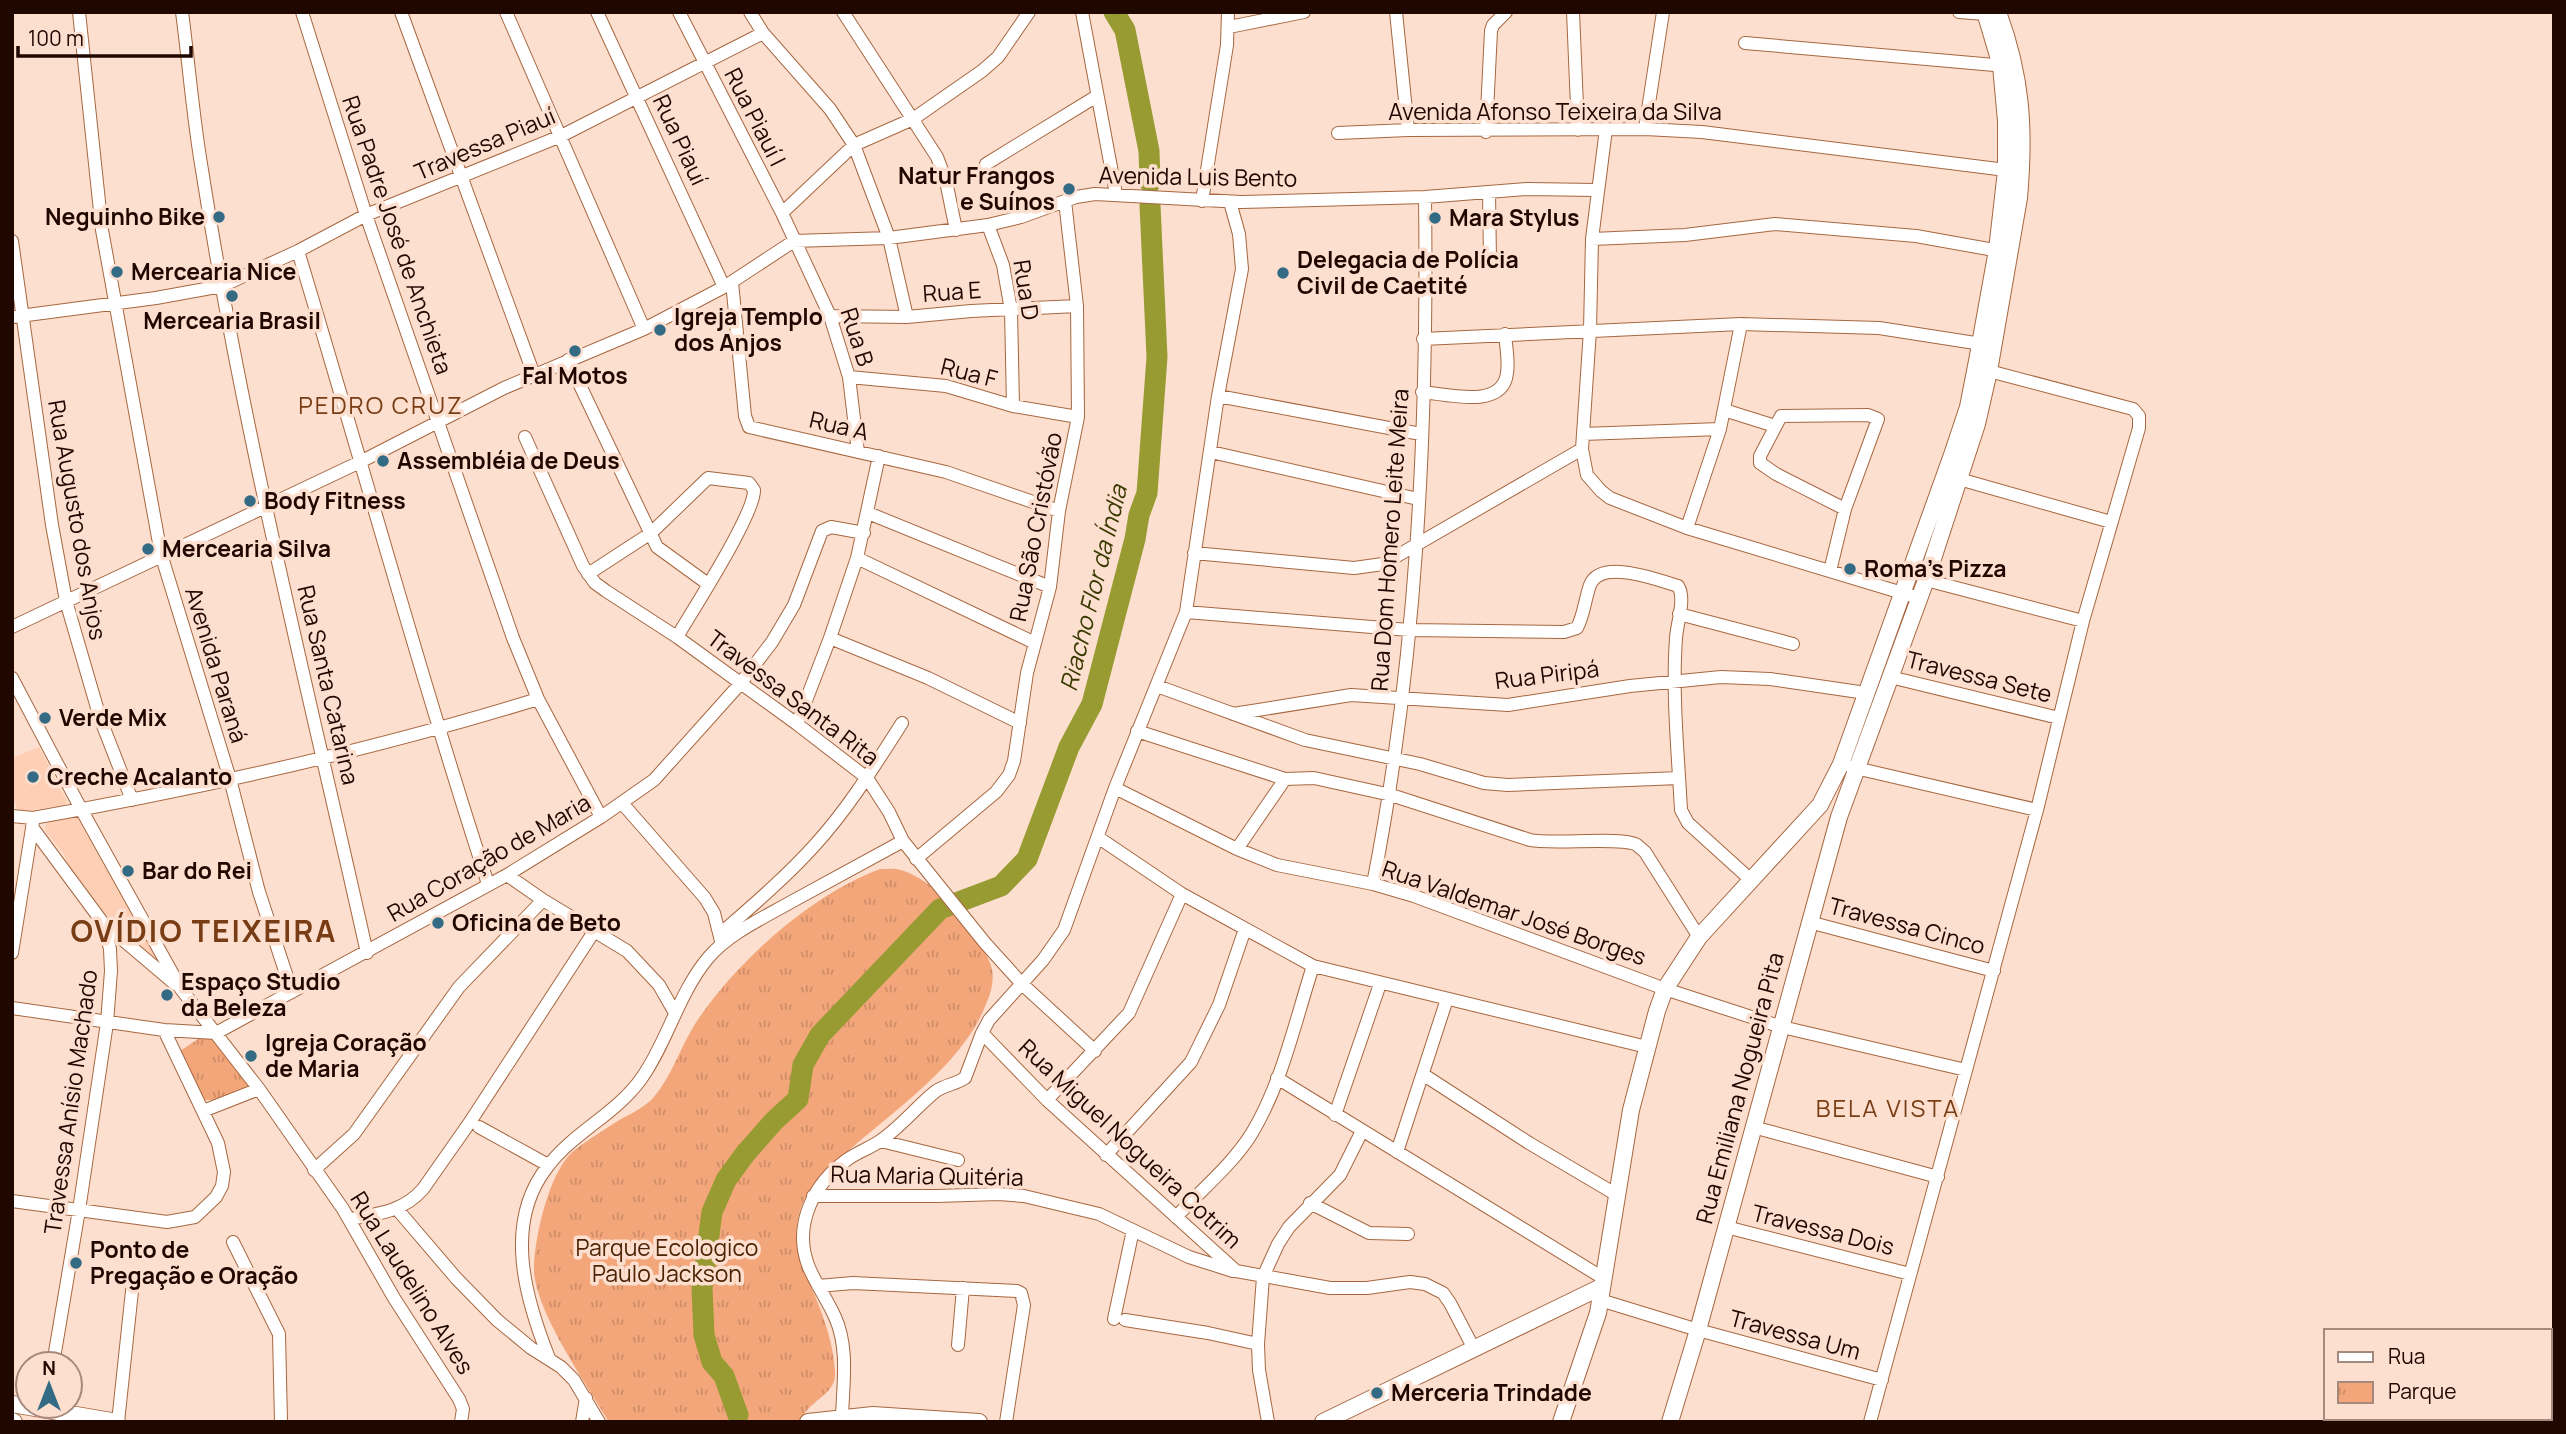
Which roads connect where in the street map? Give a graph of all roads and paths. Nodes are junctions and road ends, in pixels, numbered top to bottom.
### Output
1 (79, 12) edge
2 (182, 12) edge
3 (302, 12) edge
4 (401, 12) edge
5 (506, 12) edge
6 (597, 12) edge
7 (679, 12) edge
8 (750, 12) edge
9 (843, 12) edge
10 (1029, 12) edge
11 (1082, 12) edge
12 (1228, 12) edge
13 (1304, 12) edge
14 (1396, 12) edge
15 (1506, 12) edge
16 (1573, 12) edge
17 (1663, 12) edge
18 (1959, 12) edge
19 (1990, 13) edge
20 (1228, 27) junction
21 (763, 33) junction
22 (1745, 43) dead end
23 (704, 63) junction
24 (2008, 66) junction
25 (1097, 96) junction
26 (636, 97) junction
27 (913, 119) junction
28 (1606, 129) junction
29 (1645, 129) junction
30 (1408, 130) junction
31 (1578, 130) junction
32 (1486, 132) junction
33 (1338, 133) dead end
34 (561, 136) junction
35 (854, 145) junction
36 (986, 164) dead end
37 (2014, 172) junction
38 (462, 178) junction
39 (1597, 190) junction
40 (1489, 192) junction
41 (1116, 194) junction
42 (1425, 197) junction
43 (1065, 201) junction
44 (1202, 201) junction
45 (1230, 202) junction
46 (782, 213) junction
47 (366, 215) junction
48 (988, 225) junction
49 (956, 229) junction
50 (888, 238) junction
51 (1592, 239) junction
52 (12, 241) edge
53 (794, 241) junction
54 (298, 251) junction
55 (2003, 251) junction
56 (1490, 260) dead end
57 (728, 285) junction
58 (222, 286) junction
59 (114, 303) junction
60 (1077, 306) junction
61 (1011, 310) junction
62 (17, 316) edge
63 (830, 316) junction
64 (906, 317) junction
65 (1741, 324) junction
66 (644, 329) junction
67 (1590, 330) junction
68 (1505, 334) junction
69 (1423, 339) junction
70 (1987, 345) junction
71 (568, 360) junction
72 (1989, 372) junction
73 (534, 375) junction
74 (849, 377) junction
75 (1422, 392) junction
76 (1218, 396) junction
77 (1013, 406) junction
78 (1724, 410) junction
79 (1078, 416) junction
80 (438, 420) junction
81 (1774, 426) junction
82 (1720, 429) junction
83 (1421, 434) junction
84 (1583, 434) junction
85 (525, 437) dead end
86 (1582, 449) junction
87 (858, 452) junction
88 (1211, 452) junction
89 (879, 456) junction
90 (362, 461) junction
91 (1959, 479) junction
92 (1418, 499) junction
93 (267, 505) junction
94 (1845, 509) junction
95 (1059, 511) junction
96 (868, 513) junction
97 (2111, 522) junction
98 (1687, 528) junction
99 (651, 533) junction
100 (864, 533) junction
101 (1416, 545) junction
102 (1194, 553) junction
103 (161, 554) junction
104 (857, 558) junction
105 (1830, 570) junction
106 (588, 574) junction
107 (1926, 580) junction
108 (708, 584) junction
109 (1050, 587) junction
110 (1902, 593) junction
111 (1919, 598) junction
112 (66, 601) junction
113 (1186, 612) junction
114 (1679, 614) junction
115 (2083, 621) junction
116 (12, 627) edge
117 (1409, 630) junction
118 (677, 637) junction
119 (830, 638) junction
120 (1035, 643) junction
121 (1793, 644) dead end
122 (1890, 677) junction
123 (12, 678) edge
124 (1675, 681) junction
125 (740, 684) junction
126 (1157, 686) junction
127 (1866, 693) junction
128 (1400, 697) junction
129 (538, 699) junction
130 (1233, 714) junction
131 (2059, 718) junction
132 (902, 723) dead end
133 (1020, 723) junction
134 (797, 724) junction
135 (438, 729) junction
136 (1137, 731) junction
137 (323, 757) junction
138 (1394, 758) junction
139 (1849, 766) junction
140 (867, 778) junction
141 (1679, 778) junction
142 (230, 779) junction
143 (1285, 779) junction
144 (1115, 788) junction
145 (1391, 795) junction
146 (132, 800) junction
147 (622, 803) junction
148 (81, 809) junction
149 (2037, 810) junction
150 (12, 816) edge
151 (601, 817) junction
152 (32, 823) junction
153 (1099, 838) junction
154 (903, 841) junction
155 (1237, 849) junction
156 (916, 859) junction
157 (508, 875) junction
158 (1751, 880) junction
159 (488, 884) junction
160 (1373, 884) junction
161 (1182, 894) junction
162 (543, 900) junction
163 (1809, 922) junction
164 (103, 923) junction
165 (1245, 929) junction
166 (595, 930) junction
167 (1699, 937) junction
168 (721, 939) junction
169 (12, 953) edge
170 (367, 953) junction
171 (1313, 967) junction
172 (1994, 971) junction
173 (1022, 984) junction
174 (1380, 984) junction
175 (181, 989) junction
176 (1665, 989) junction
177 (292, 992) junction
178 (1447, 999) junction
179 (12, 1008) edge
180 (675, 1013) junction
181 (107, 1023) junction
182 (1782, 1027) junction
183 (164, 1030) junction
184 (216, 1033) junction
185 (982, 1033) junction
186 (1647, 1047) junction
187 (1095, 1051) junction
188 (1966, 1070) junction
189 (1423, 1075) junction
190 (1277, 1078) junction
191 (259, 1089) junction
192 (1047, 1100) junction
193 (202, 1111) junction
194 (1335, 1115) junction
195 (1753, 1127) junction
196 (479, 1128) dead end
197 (1362, 1131) junction
198 (881, 1141) junction
199 (1397, 1152) junction
200 (1106, 1155) junction
201 (958, 1160) dead end
202 (548, 1165) junction
203 (314, 1170) junction
204 (1938, 1177) junction
205 (1617, 1195) junction
206 (814, 1196) junction
207 (12, 1201) edge
208 (1310, 1203) junction
209 (397, 1209) junction
210 (79, 1210) junction
211 (1176, 1217) junction
212 (349, 1219) junction
213 (1726, 1227) junction
214 (1133, 1230) junction
215 (1408, 1234) dead end
216 (233, 1242) dead end
217 (1236, 1271) junction
218 (1910, 1274) junction
219 (1263, 1277) junction
220 (818, 1286) junction
221 (963, 1288) junction
222 (1601, 1289) junction
223 (132, 1291) dead end
224 (1698, 1331) junction
225 (1258, 1344) junction
226 (958, 1345) dead end
227 (1473, 1347) junction
228 (55, 1350) edge
229 (549, 1358) junction
230 (1882, 1380) junction
231 (586, 1398) junction
232 (842, 1417) junction
233 (84, 1418) edge
234 (118, 1422) edge
235 (281, 1422) edge
236 (461, 1422) edge
237 (582, 1422) edge
238 (598, 1422) edge
239 (808, 1422) edge
240 (979, 1422) edge
241 (1006, 1422) edge
242 (1268, 1422) edge
243 (1322, 1422) edge
244 (1561, 1422) edge
245 (1670, 1422) edge
246 (1870, 1422) edge

1 - 59 street, Avenida Paraná
2 - 58 street, Rua Santa Catarina
3 - 47 street, Rua Padre José de Anchieta
4 - 38 street
5 - 34 street
6 - 26 street, Rua Piauí
7 - 23 street, Rua Piauí I
8 - 21 street
9 - 27 street
10 - 27 street
11 - 25 street
12 - 20 street
13 - 20 street
14 - 30 street
15 - 32 street
16 - 31 street
17 - 29 street
18 - 19 street
19 - 24 street
20 - 44 street
21 - 23 street, Travessa Piauí
21 - 35 street
22 - 24 street
23 - 26 street, Travessa Piauí
23 - 46 street, Rua Piauí I
24 - 37 street
25 - 36 street
25 - 41 street
26 - 34 street, Travessa Piauí
26 - 57 street, Rua Piauí
27 - 35 street
27 - 49 street
28 - 29 street, Avenida Afonso Teixeira da Silva
28 - 31 street, Avenida Afonso Teixeira da Silva
28 - 39 street
29 - 37 street, Avenida Afonso Teixeira da Silva
30 - 32 street, Avenida Afonso Teixeira da Silva
30 - 33 street, Avenida Afonso Teixeira da Silva
31 - 32 street, Avenida Afonso Teixeira da Silva
34 - 38 street, Travessa Piauí
34 - 66 street
35 - 46 street
35 - 50 street
37 - 55 street
38 - 47 street, Travessa Piauí
38 - 73 street
39 - 40 street, Avenida Luis Bento
39 - 51 street
40 - 42 street, Avenida Luis Bento
40 - 56 street
41 - 43 street, Avenida Luis Bento
41 - 44 street, Avenida Luis Bento
42 - 45 street, Avenida Luis Bento
42 - 69 street, Rua Dom Homero Leite Meira
43 - 48 street, Avenida Luis Bento
43 - 60 street, Rua São Cristóvão
44 - 45 street, Avenida Luis Bento
45 - 76 street
46 - 53 street, Rua Piauí I
47 - 54 street, Travessa Piauí
47 - 80 street, Rua Padre José de Anchieta
48 - 49 street, Avenida Luis Bento
48 - 61 street, Rua D
49 - 50 street, Avenida Luis Bento
50 - 53 street, Avenida Luis Bento
50 - 64 street
51 - 55 street
51 - 67 street
52 - 62 street, Rua Augusto dos Anjos
53 - 57 street
53 - 63 street, Rua B
54 - 58 street, Travessa Piauí
54 - 90 street
55 - 70 street
57 - 66 street
57 - 87 street, Rua A
58 - 59 street, Travessa Piauí
58 - 93 street, Rua Santa Catarina
59 - 62 street, Travessa Piauí
59 - 103 street, Avenida Paraná
60 - 61 street, Rua E
60 - 79 street, Rua São Cristóvão
61 - 64 street, Rua E
61 - 77 street, Rua D
62 - 112 street, Rua Augusto dos Anjos
63 - 64 street, Rua E
63 - 74 street, Rua B
65 - 67 street
65 - 70 street
65 - 78 street
66 - 71 street
67 - 68 street
67 - 84 street
68 - 69 street
68 - 75 street
69 - 75 street, Rua Dom Homero Leite Meira
70 - 72 street
70 - 110 street
71 - 73 street
71 - 99 street
72 - 91 street
72 - 97 street
73 - 80 street
74 - 77 street, Rua F
74 - 87 street, Rua B
75 - 83 street, Rua Dom Homero Leite Meira
76 - 83 street
76 - 88 street
77 - 79 street, Rua F
78 - 81 street
78 - 82 street
79 - 95 street, Rua São Cristóvão
80 - 90 street
80 - 129 street, Rua Padre José de Anchieta
81 - 94 street
81 - 94 street
82 - 84 street
82 - 98 street
83 - 92 street, Rua Dom Homero Leite Meira
84 - 86 street
85 - 106 street, Travessa Santa Rita
86 - 98 street
86 - 101 street
87 - 89 street, Rua A
88 - 92 street
88 - 102 street
89 - 95 street, Rua A
89 - 96 street
90 - 93 street
90 - 135 street
91 - 97 street
91 - 107 street
92 - 101 street, Rua Dom Homero Leite Meira
93 - 103 street
93 - 137 street, Rua Santa Catarina
94 - 105 street
95 - 109 street, Rua São Cristóvão
96 - 100 street
96 - 109 street
97 - 115 street
98 - 105 street
99 - 106 street, Travessa Santa Rita
99 - 108 street
99 - 108 street, Travessa Santa Rita
100 - 104 street
100 - 125 street, Rua Coração de Maria
101 - 102 street
101 - 117 street, Rua Dom Homero Leite Meira
102 - 113 street
103 - 112 street
103 - 142 street, Avenida Paraná
104 - 119 street
104 - 120 street
105 - 110 street
106 - 118 street, Travessa Santa Rita
107 - 111 street
107 - 115 street
108 - 118 street, Travessa Santa Rita
109 - 120 street, Rua São Cristóvão
110 - 111 street
110 - 127 street
111 - 122 street
112 - 116 street
112 - 146 street, Rua Augusto dos Anjos
113 - 117 street
113 - 126 street
114 - 117 street
114 - 121 street
114 - 124 street
115 - 131 street
117 - 128 street, Rua Dom Homero Leite Meira
118 - 125 street, Travessa Santa Rita
119 - 133 street
119 - 134 street
120 - 133 street, Rua São Cristóvão
122 - 131 street, Travessa Sete
122 - 139 street
123 - 148 street, Rua Laudelino Alves
124 - 127 street, Rua Piripá
124 - 128 street, Rua Piripá
124 - 141 street
125 - 134 street, Travessa Santa Rita
125 - 147 street, Rua Coração de Maria
126 - 130 street
126 - 136 street
127 - 139 street
128 - 130 street, Rua Piripá
128 - 138 street, Rua Dom Homero Leite Meira
129 - 135 street
129 - 151 street, Rua Padre José de Anchieta
130 - 138 street
131 - 149 street
132 - 140 street
133 - 156 street, Rua São Cristóvão
134 - 140 street, Travessa Santa Rita
135 - 137 street
135 - 159 street
136 - 143 street
136 - 144 street
137 - 142 street
137 - 170 street, Rua Santa Catarina
138 - 141 street
138 - 145 street, Rua Dom Homero Leite Meira
139 - 149 street
139 - 158 street
139 - 163 street, Rua Emiliana Nogueira Pita
140 - 154 street, Travessa Santa Rita
140 - 168 street
141 - 158 street
142 - 146 street
142 - 177 street, Avenida Paraná
143 - 145 street
143 - 155 street
144 - 153 street
144 - 155 street, Rua Valdemar José Borges
145 - 160 street, Rua Dom Homero Leite Meira
145 - 167 street
146 - 148 street
147 - 151 street, Rua Coração de Maria
147 - 168 street
148 - 152 street
148 - 175 street, Rua Laudelino Alves
149 - 172 street
150 - 152 street
151 - 157 street, Rua Coração de Maria
152 - 164 street, Travessa Anísio Machado
152 - 169 street
153 - 161 street
153 - 173 street
154 - 156 street, Travessa Santa Rita
154 - 168 street
155 - 160 street, Rua Valdemar José Borges
156 - 173 street, Travessa Santa Rita
157 - 159 street, Rua Coração de Maria
157 - 162 street
158 - 167 street
159 - 170 street, Rua Coração de Maria
160 - 176 street, Rua Valdemar José Borges
161 - 165 street
161 - 187 street
162 - 166 street
162 - 203 street
163 - 172 street, Travessa Cinco
163 - 182 street, Rua Emiliana Nogueira Pita
164 - 175 street, Rua Laudelino Alves
164 - 181 street, Travessa Anísio Machado
165 - 171 street
165 - 200 street
166 - 180 street
166 - 209 street
167 - 176 street
168 - 180 street
170 - 177 street, Rua Coração de Maria
171 - 174 street
171 - 190 street
172 - 188 street
173 - 185 street
173 - 187 street, Travessa Santa Rita
174 - 178 street
174 - 194 street
175 - 184 street, Rua Laudelino Alves
176 - 182 street, Rua Valdemar José Borges
176 - 186 street
177 - 184 street, Rua Coração de Maria
178 - 186 street
178 - 189 street
179 - 181 street
180 - 202 street
181 - 183 street
181 - 210 street, Travessa Anísio Machado
182 - 188 street, Rua Valdemar José Borges
182 - 195 street, Rua Emiliana Nogueira Pita
183 - 184 street
183 - 193 street
184 - 191 street, Rua Laudelino Alves
185 - 192 street, Rua Miguel Nogueira Cotrim
185 - 198 street
186 - 205 street
187 - 192 street
188 - 204 street
189 - 199 street
189 - 205 street
190 - 194 street, Travessa Um
190 - 211 street
191 - 193 street
191 - 203 street, Rua Laudelino Alves
192 - 200 street, Rua Miguel Nogueira Cotrim
193 - 210 street
194 - 197 street, Travessa Um
195 - 204 street
195 - 213 street, Rua Emiliana Nogueira Pita
196 - 202 street
197 - 199 street, Travessa Um
197 - 208 street
198 - 201 street
198 - 206 street
199 - 222 street, Travessa Um
200 - 211 street, Rua Miguel Nogueira Cotrim
202 - 229 street
203 - 212 street, Rua Laudelino Alves
204 - 218 street
205 - 222 street
206 - 214 street, Rua Maria Quitéria
206 - 220 street
207 - 210 street
208 - 215 street
208 - 219 street
209 - 212 street
209 - 229 street
210 - 228 street, Travessa Anísio Machado
211 - 217 street, Rua Miguel Nogueira Cotrim
212 - 236 street, Rua Laudelino Alves
213 - 218 street, Travessa Dois
213 - 224 street, Rua Emiliana Nogueira Pita
214 - 217 street, Rua Maria Quitéria
214 - 225 street
216 - 235 street
217 - 219 street, Rua Miguel Nogueira Cotrim
218 - 230 street
219 - 225 street
219 - 227 street, Rua Miguel Nogueira Cotrim
220 - 221 street
220 - 232 street
221 - 226 street
221 - 241 street
222 - 224 street, Travessa Um
222 - 227 street
222 - 244 street
223 - 234 street
224 - 230 street, Travessa Um
224 - 245 street, Rua Emiliana Nogueira Pita
225 - 242 street
227 - 243 street
229 - 231 street
230 - 246 street
231 - 237 street
231 - 238 street
232 - 239 street
232 - 240 street
233 - 234 street

